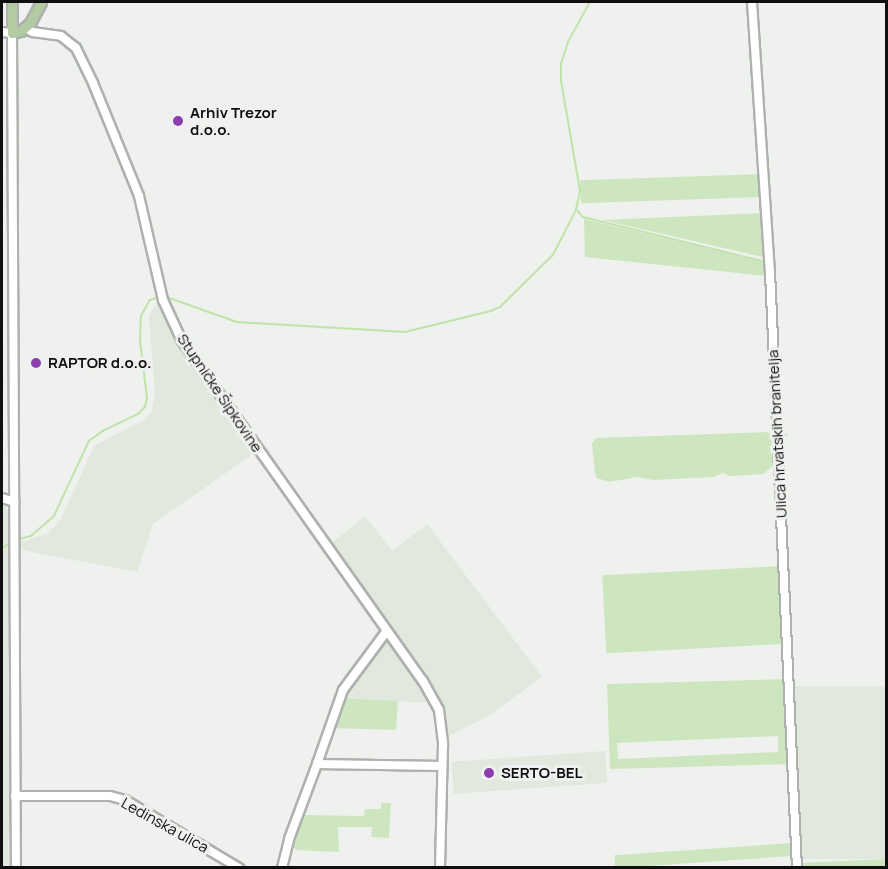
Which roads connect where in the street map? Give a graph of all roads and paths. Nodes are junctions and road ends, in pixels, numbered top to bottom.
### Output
1 (12, 2) edge
2 (41, 2) edge
3 (752, 2) edge
4 (25, 28) junction
5 (2, 32) edge
6 (12, 33) junction
7 (2, 498) edge
8 (14, 502) junction
9 (386, 632) junction
10 (317, 764) junction
11 (442, 766) junction
12 (15, 796) junction
13 (16, 867) edge
14 (239, 867) edge
15 (282, 867) edge
16 (440, 867) edge
17 (797, 867) edge

1 - 6 main road
2 - 4 main road
3 - 17 street, Ulica hrvatskih branitelja
4 - 6 main road
4 - 9 street, Stupničke Šipkovine
5 - 6 street
6 - 8 street
7 - 8 street
8 - 12 street
9 - 10 street
9 - 11 street, Stupničke Šipkovine
10 - 11 street
10 - 15 street
11 - 16 street, Stupničke Šipkovine
12 - 13 street
12 - 14 street, Ledinska ulica

